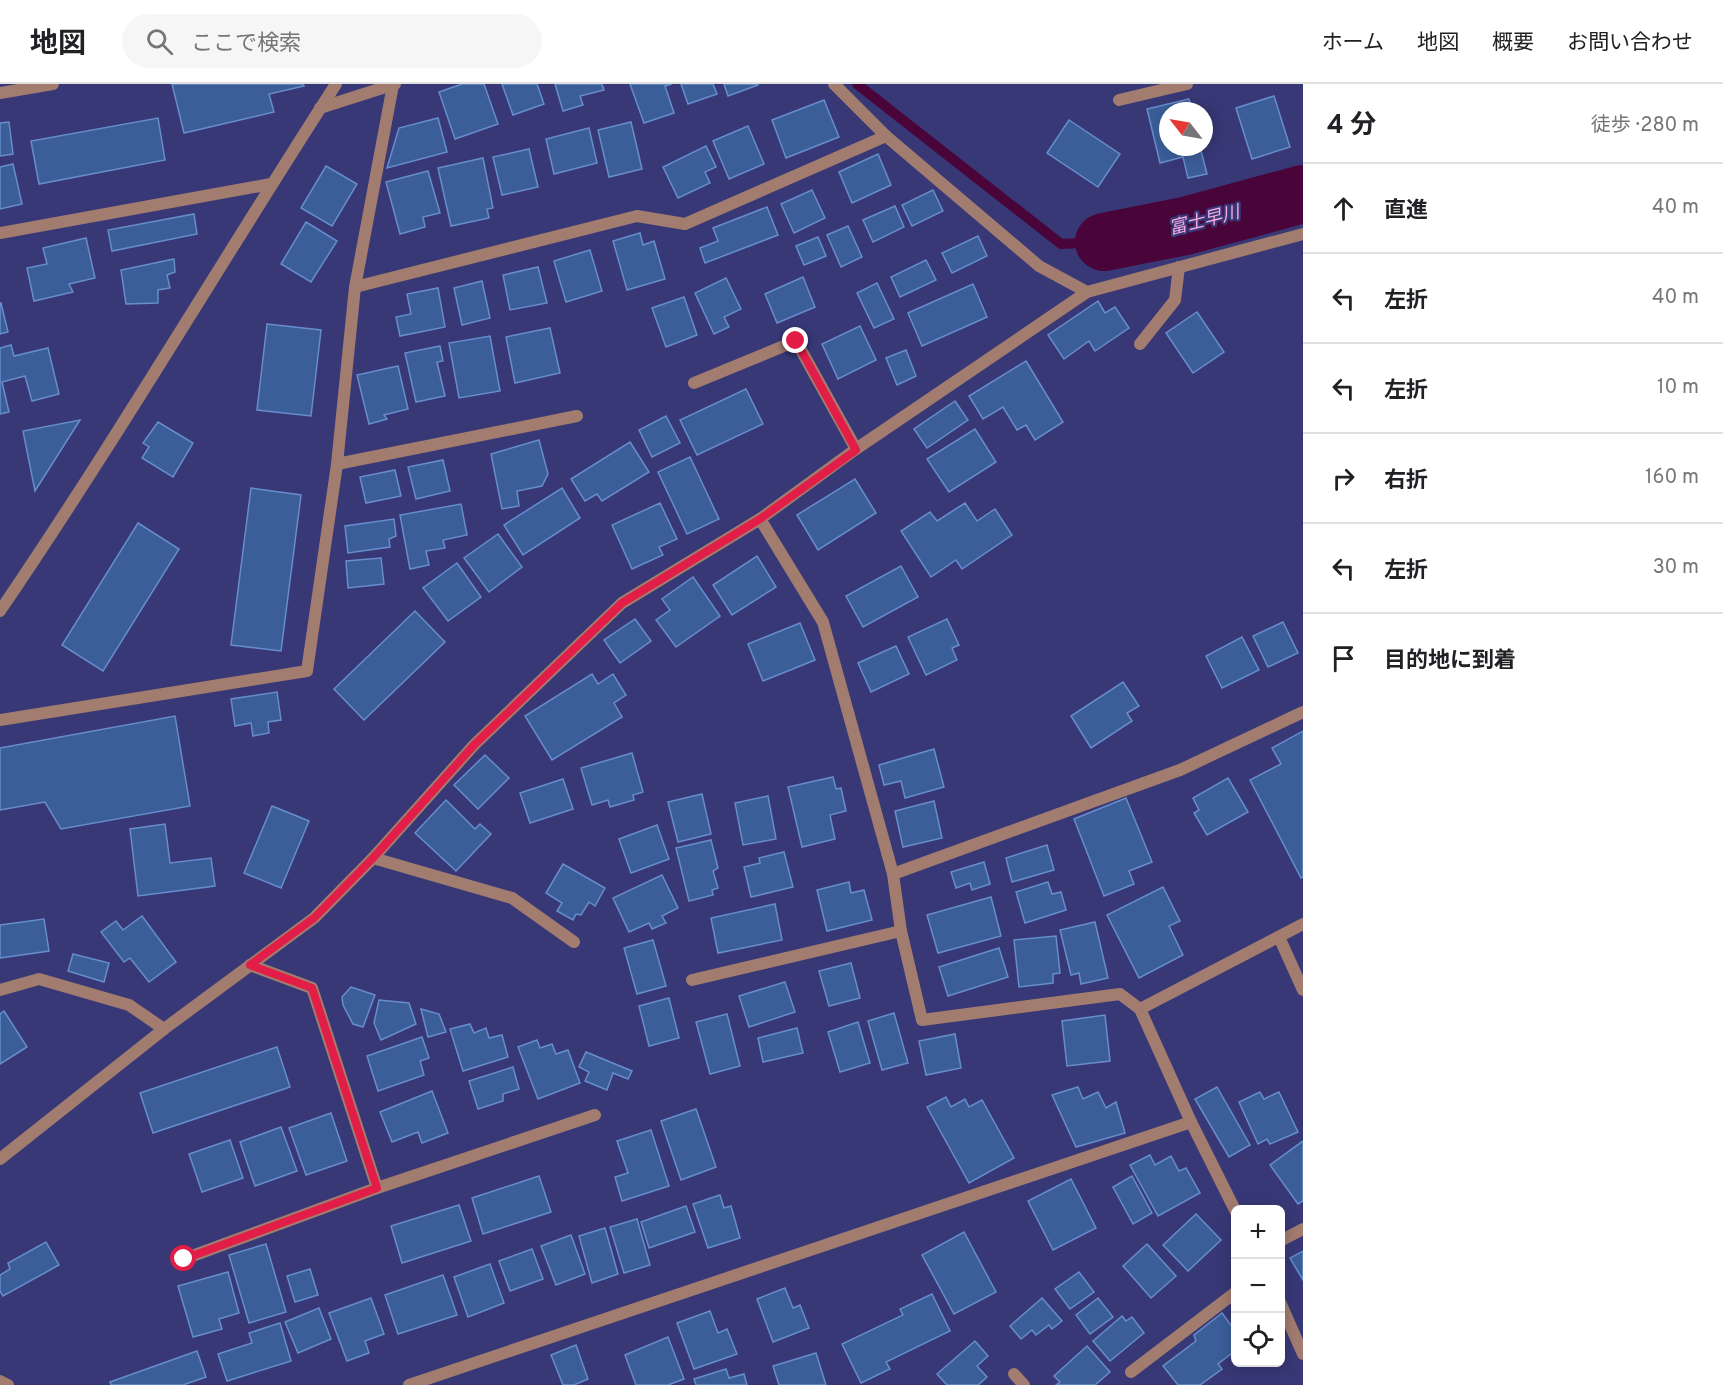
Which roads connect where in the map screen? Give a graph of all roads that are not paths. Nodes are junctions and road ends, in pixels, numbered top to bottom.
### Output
1 (53, 84) edge
2 (336, 84) edge
3 (394, 84) edge
4 (834, 84) edge
5 (1187, 84) edge
6 (0, 93) edge
7 (1119, 100) dead end
8 (320, 108) junction
9 (886, 135) junction
10 (271, 184) junction
11 (0, 233) edge
12 (1303, 234) edge
13 (1179, 267) junction
14 (355, 287) junction
15 (1087, 292) junction
16 (1140, 344) dead end
17 (694, 383) dead end
18 (577, 416) dead end
19 (856, 450) junction
20 (337, 464) junction
21 (760, 519) junction
22 (0, 611) edge
23 (1303, 712) edge
24 (0, 720) edge
25 (373, 858) junction
26 (893, 874) junction
27 (1303, 924) edge
28 (901, 931) junction
29 (1279, 937) junction
30 (574, 942) dead end
31 (250, 965) junction
32 (692, 980) dead end
33 (0, 990) edge
34 (1303, 990) edge
35 (1140, 1009) junction
36 (164, 1029) junction
37 (595, 1115) dead end
38 (1191, 1122) junction
39 (0, 1159) edge
40 (377, 1188) junction
41 (1232, 1205) edge
42 (1303, 1229) edge
43 (1285, 1239) edge
44 (184, 1259) dead end
45 (1231, 1296) edge
46 (1285, 1311) edge
47 (1303, 1354) edge
48 (1131, 1372) dead end
49 (1014, 1374) dead end
50 (0, 1381) edge
51 (8, 1385) edge
52 (409, 1385) edge
53 (1024, 1385) edge

1 - 6 street
2 - 8 street
3 - 8 street
3 - 14 street
4 - 9 street
5 - 7 street
8 - 10 street
9 - 14 street
9 - 15 street
10 - 11 street
10 - 22 street
12 - 13 street
13 - 15 street
13 - 16 street
14 - 20 street
15 - 19 street
17 - 19 street
18 - 20 street
19 - 21 street
20 - 24 street
21 - 25 street
21 - 26 street
23 - 26 street
25 - 30 street
25 - 31 street
26 - 28 street
27 - 29 street
28 - 32 street
28 - 35 street
29 - 34 street
29 - 35 street
31 - 36 street
31 - 40 street
33 - 36 street
35 - 38 street
36 - 39 street
37 - 40 street
38 - 41 street
38 - 52 street
40 - 44 street
42 - 43 street
45 - 48 street
46 - 47 street
49 - 53 street
50 - 51 street

